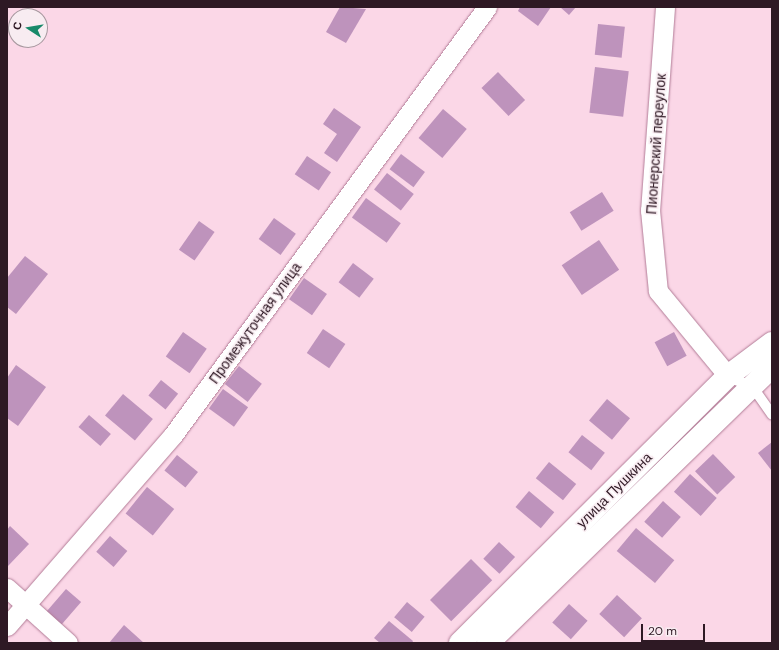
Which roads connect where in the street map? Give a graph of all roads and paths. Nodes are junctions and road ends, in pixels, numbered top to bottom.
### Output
1 (487, 7) edge
2 (665, 7) edge
3 (772, 343) edge
4 (772, 366) edge
5 (728, 376) junction
6 (752, 386) junction
7 (772, 416) edge
8 (7, 588) edge
9 (26, 604) junction
10 (7, 626) edge
11 (68, 643) edge
12 (460, 643) edge
13 (488, 643) edge

1 - 9 street, Промежуточная улица
2 - 5 street, Пионерский переулок
3 - 5 street, улица Пушкина
4 - 6 street, улица Пушкина
5 - 6 lane
5 - 12 street, улица Пушкина
6 - 7 lane
6 - 13 street, улица Пушкина
8 - 9 street
9 - 10 street, Промежуточная улица
9 - 11 street

